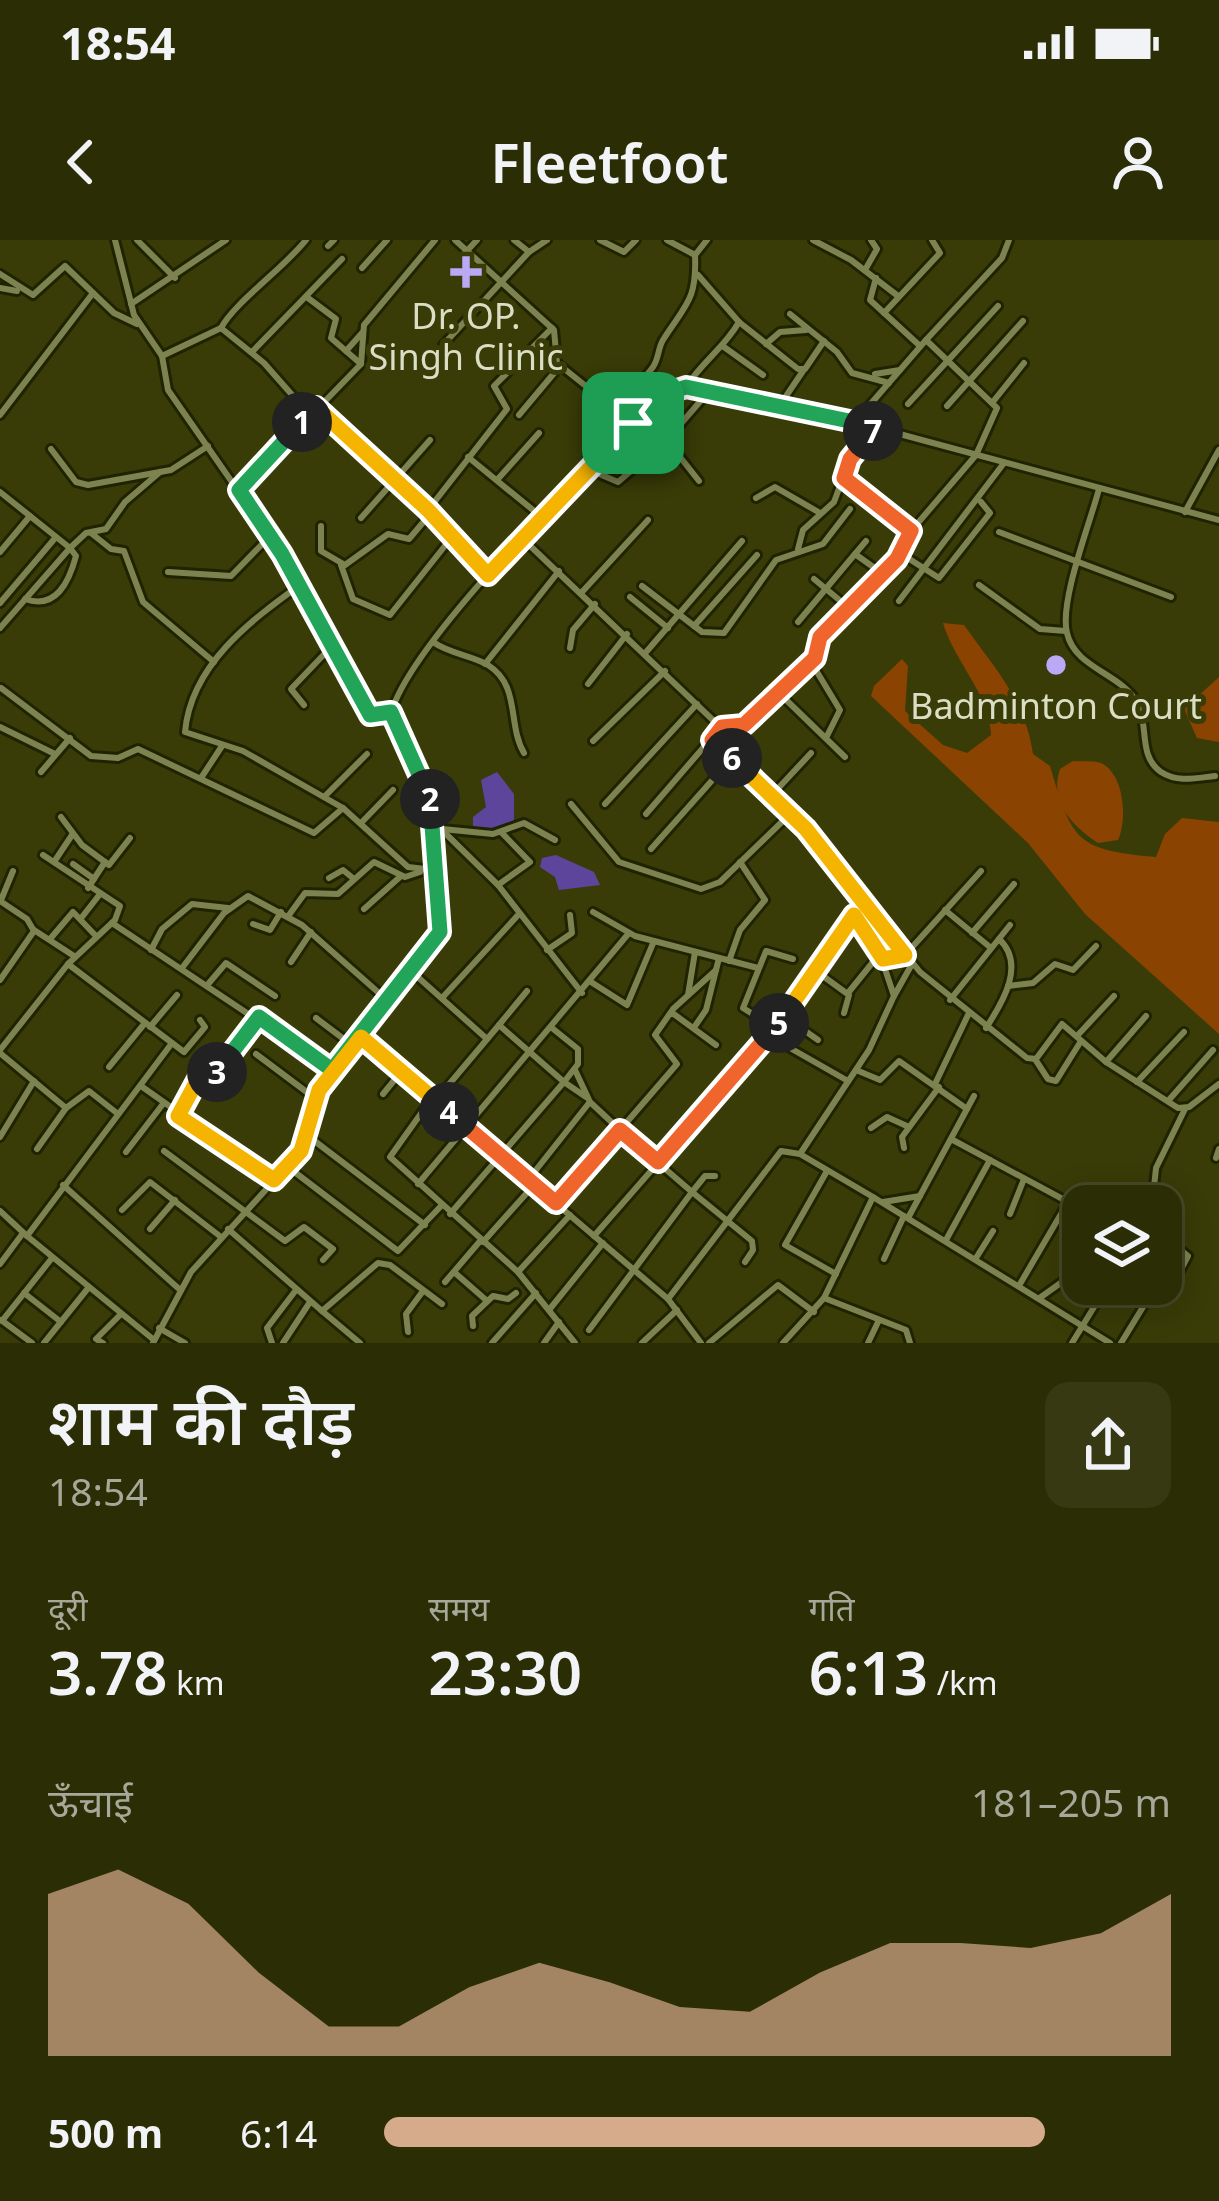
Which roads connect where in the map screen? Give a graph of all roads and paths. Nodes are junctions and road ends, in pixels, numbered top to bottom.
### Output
1 (115, 240) edge
2 (137, 240) edge
3 (226, 240) edge
4 (306, 240) edge
5 (387, 240) edge
6 (435, 240) edge
7 (455, 240) edge
8 (477, 240) edge
9 (514, 240) edge
10 (548, 240) edge
11 (601, 240) edge
12 (637, 240) edge
13 (706, 240) edge
14 (814, 240) edge
15 (871, 240) edge
16 (932, 240) edge
17 (1009, 240) edge
18 (671, 241) edge
19 (529, 252) junction
20 (465, 253) junction
21 (695, 255) junction
22 (342, 260) dead end
23 (362, 268) dead end
24 (865, 270) junction
25 (0, 274) edge
26 (698, 275) junction
27 (175, 278) junction
28 (875, 278) junction
29 (502, 279) junction
30 (0, 288) edge
31 (21, 291) junction
32 (93, 293) junction
33 (898, 296) junction
34 (308, 298) junction
35 (131, 304) junction
36 (998, 306) dead end
37 (884, 313) junction
38 (790, 314) dead end
39 (1023, 321) dead end
40 (740, 322) junction
41 (141, 326) junction
42 (221, 328) junction
43 (552, 328) junction
44 (809, 329) junction
45 (362, 333) junction
46 (824, 341) junction
47 (923, 343) junction
48 (766, 344) junction
49 (443, 345) dead end
50 (724, 347) junction
51 (346, 351) junction
52 (252, 352) junction
53 (162, 356) junction
54 (947, 362) junction
55 (362, 364) junction
56 (1024, 364) dead end
57 (560, 366) junction
58 (802, 370) junction
59 (900, 370) junction
60 (763, 375) dead end
61 (873, 376) junction
62 (889, 382) junction
63 (970, 382) junction
64 (686, 387) junction
65 (710, 390) junction
66 (992, 403) junction
67 (908, 404) dead end
68 (780, 405) junction
69 (947, 406) dead end
70 (316, 407) junction
71 (0, 414) edge
72 (308, 414) junction
73 (519, 415) dead end
74 (623, 415) junction
75 (634, 421) junction
76 (854, 422) junction
77 (876, 428) junction
78 (539, 433) dead end
79 (430, 440) dead end
80 (666, 441) junction
81 (208, 446) junction
82 (51, 449) dead end
83 (1219, 450) edge
84 (976, 455) junction
85 (468, 457) junction
86 (1004, 463) junction
87 (590, 470) junction
88 (160, 472) junction
89 (844, 478) junction
90 (496, 480) junction
91 (699, 481) dead end
92 (397, 482) junction
93 (1099, 489) junction
94 (239, 490) junction
95 (0, 492) edge
96 (756, 498) dead end
97 (980, 501) junction
98 (850, 509) dead end
99 (429, 512) junction
100 (1185, 512) junction
101 (820, 513) junction
102 (30, 515) junction
103 (362, 518) dead end
104 (544, 519) junction
105 (648, 520) dead end
106 (1219, 520) edge
107 (321, 526) dead end
108 (911, 531) junction
109 (89, 532) junction
110 (999, 532) dead end
111 (271, 535) junction
112 (56, 537) junction
113 (452, 537) junction
114 (524, 540) junction
115 (742, 541) dead end
116 (866, 541) dead end
117 (70, 548) junction
118 (798, 549) junction
119 (734, 550) junction
120 (0, 552) edge
121 (758, 554) dead end
122 (856, 554) junction
123 (901, 554) junction
124 (1080, 562) junction
125 (750, 563) junction
126 (341, 565) junction
127 (924, 571) junction
128 (168, 572) dead end
129 (559, 572) junction
130 (883, 574) junction
131 (488, 575) junction
132 (814, 579) dead end
133 (300, 585) junction
134 (979, 585) dead end
135 (642, 586) dead end
136 (825, 589) junction
137 (582, 592) junction
138 (630, 597) dead end
139 (1171, 597) dead end
140 (25, 599) junction
141 (899, 601) dead end
142 (0, 603) edge
143 (595, 604) junction
144 (849, 608) junction
145 (678, 616) junction
146 (798, 622) dead end
147 (694, 626) junction
148 (0, 628) edge
149 (668, 628) junction
150 (1066, 631) junction
151 (627, 634) junction
152 (434, 642) junction
153 (332, 646) junction
154 (570, 648) dead end
155 (647, 652) junction
156 (214, 662) junction
157 (811, 662) junction
158 (485, 664) junction
159 (665, 671) junction
160 (588, 683) dead end
161 (0, 688) edge
162 (779, 693) junction
163 (697, 704) junction
164 (304, 705) dead end
165 (391, 712) junction
166 (0, 727) edge
167 (722, 727) junction
168 (826, 737) junction
169 (70, 738) junction
170 (712, 740) junction
171 (593, 741) dead end
172 (222, 746) junction
173 (524, 753) dead end
174 (811, 753) dead end
175 (55, 754) junction
176 (367, 754) dead end
177 (845, 757) dead end
178 (732, 758) junction
179 (41, 772) dead end
180 (1215, 776) dead end
181 (201, 778) junction
182 (393, 790) dead end
183 (324, 796) junction
184 (771, 796) junction
185 (571, 804) dead end
186 (605, 804) dead end
187 (343, 808) junction
188 (646, 814) dead end
189 (790, 814) junction
190 (61, 818) dead end
191 (361, 824) junction
192 (433, 828) junction
193 (443, 831) junction
194 (502, 833) junction
195 (72, 836) junction
196 (130, 838) dead end
197 (555, 841) dead end
198 (651, 849) dead end
199 (44, 855) dead end
200 (105, 862) junction
201 (740, 862) junction
202 (53, 863) junction
203 (73, 863) dead end
204 (423, 870) junction
205 (434, 870) junction
206 (13, 871) dead end
207 (981, 871) dead end
208 (401, 876) junction
209 (329, 878) dead end
210 (94, 879) junction
211 (354, 879) junction
212 (1014, 884) dead end
213 (499, 885) junction
214 (88, 888) junction
215 (100, 894) junction
216 (0, 902) edge
217 (863, 905) junction
218 (228, 908) junction
219 (364, 909) dead end
220 (945, 910) junction
221 (592, 912) dead end
222 (285, 914) junction
223 (519, 914) junction
224 (570, 915) dead end
225 (854, 915) junction
226 (82, 916) junction
227 (112, 923) junction
228 (254, 924) dead end
229 (1010, 925) dead end
230 (34, 930) junction
231 (311, 932) junction
232 (629, 933) junction
233 (972, 933) junction
234 (95, 934) junction
235 (50, 938) junction
236 (999, 939) junction
237 (654, 941) junction
238 (1096, 946) dead end
239 (991, 949) junction
240 (152, 950) junction
241 (547, 950) junction
242 (695, 952) junction
243 (905, 955) junction
244 (74, 956) junction
245 (718, 958) junction
246 (793, 959) dead end
247 (883, 959) junction
248 (729, 961) junction
249 (291, 962) dead end
250 (68, 964) junction
251 (912, 964) junction
252 (182, 968) junction
253 (758, 968) junction
254 (716, 970) junction
255 (411, 971) junction
256 (816, 971) junction
257 (0, 980) edge
258 (591, 982) junction
259 (208, 984) junction
260 (1008, 986) junction
261 (527, 992) dead end
262 (582, 993) junction
263 (848, 993) junction
264 (177, 994) dead end
265 (688, 995) junction
266 (275, 996) dead end
267 (894, 996) junction
268 (1114, 996) dead end
269 (442, 998) junction
270 (950, 1000) junction
271 (388, 1001) junction
272 (671, 1012) junction
273 (844, 1013) dead end
274 (784, 1016) junction
275 (968, 1016) junction
276 (1146, 1016) dead end
277 (259, 1017) junction
278 (316, 1018) dead end
279 (200, 1020) dead end
280 (148, 1025) junction
281 (499, 1025) junction
282 (694, 1026) junction
283 (552, 1028) junction
284 (775, 1028) junction
285 (986, 1028) junction
286 (1184, 1032) dead end
287 (769, 1036) junction
288 (361, 1037) junction
289 (487, 1039) junction
290 (1079, 1039) junction
291 (818, 1040) dead end
292 (172, 1043) junction
293 (716, 1045) dead end
294 (353, 1046) junction
295 (1213, 1050) dead end
296 (0, 1052) edge
297 (256, 1054) dead end
298 (530, 1054) junction
299 (1034, 1059) junction
300 (1106, 1062) junction
301 (109, 1067) dead end
302 (332, 1070) junction
303 (575, 1070) junction
304 (856, 1070) junction
305 (401, 1072) junction
306 (219, 1074) junction
307 (228, 1080) dead end
308 (34, 1081) junction
309 (848, 1081) junction
310 (564, 1082) junction
311 (1136, 1083) junction
312 (1219, 1084) edge
313 (937, 1085) junction
314 (141, 1086) junction
315 (383, 1094) dead end
316 (974, 1096) dead end
317 (316, 1099) junction
318 (434, 1100) junction
319 (588, 1100) junction
320 (1167, 1102) junction
321 (164, 1104) junction
322 (66, 1108) junction
323 (1185, 1108) junction
324 (967, 1109) junction
325 (118, 1114) junction
326 (178, 1116) junction
327 (909, 1126) junction
328 (467, 1127) junction
329 (871, 1128) dead end
330 (620, 1130) junction
331 (308, 1136) junction
332 (0, 1137) edge
333 (951, 1139) junction
334 (904, 1148) dead end
335 (37, 1149) dead end
336 (164, 1151) dead end
337 (126, 1152) dead end
338 (800, 1154) junction
339 (499, 1155) junction
340 (990, 1160) junction
341 (658, 1162) junction
342 (288, 1166) junction
343 (827, 1171) junction
344 (715, 1176) dead end
345 (1024, 1179) junction
346 (274, 1180) junction
347 (531, 1182) junction
348 (418, 1184) junction
349 (63, 1185) junction
350 (1154, 1185) edge
351 (692, 1192) junction
352 (920, 1196) junction
353 (874, 1197) junction
354 (1062, 1199) edge
355 (175, 1200) junction
356 (556, 1203) junction
357 (882, 1203) junction
358 (441, 1207) junction
359 (247, 1208) junction
360 (122, 1210) dead end
361 (0, 1211) edge
362 (1062, 1212) edge
363 (449, 1214) junction
364 (1010, 1214) dead end
365 (570, 1216) junction
366 (906, 1217) junction
367 (727, 1220) junction
368 (425, 1226) junction
369 (150, 1229) dead end
370 (228, 1229) junction
371 (993, 1231) dead end
372 (25, 1234) junction
373 (594, 1236) junction
374 (221, 1237) junction
375 (946, 1240) junction
376 (482, 1241) junction
377 (603, 1244) junction
378 (401, 1251) junction
379 (52, 1257) junction
380 (976, 1258) junction
381 (884, 1259) dead end
382 (323, 1260) dead end
383 (745, 1262) dead end
384 (0, 1264) edge
385 (392, 1267) junction
386 (632, 1267) junction
387 (454, 1272) junction
388 (518, 1272) junction
389 (836, 1274) junction
390 (1062, 1280) edge
391 (445, 1282) dead end
392 (1020, 1284) junction
393 (89, 1287) junction
394 (178, 1288) junction
395 (296, 1290) junction
396 (423, 1291) junction
397 (536, 1293) junction
398 (23, 1294) junction
399 (516, 1294) dead end
400 (826, 1294) junction
401 (1041, 1297) junction
402 (668, 1299) junction
403 (486, 1300) junction
404 (310, 1302) junction
405 (442, 1304) dead end
406 (1095, 1305) edge
407 (1145, 1305) edge
408 (549, 1310) junction
409 (677, 1310) junction
410 (322, 1311) junction
411 (814, 1312) junction
412 (121, 1313) junction
413 (1, 1320) edge
414 (879, 1320) junction
415 (61, 1322) junction
416 (559, 1322) junction
417 (1084, 1324) junction
418 (473, 1326) dead end
419 (159, 1328) junction
420 (589, 1330) dead end
421 (408, 1332) dead end
422 (289, 1334) junction
423 (97, 1342) edge
424 (153, 1342) edge
425 (32, 1343) edge
426 (44, 1343) edge
427 (185, 1343) edge
428 (272, 1343) edge
429 (283, 1343) edge
430 (300, 1343) edge
431 (360, 1343) edge
432 (492, 1343) edge
433 (544, 1343) edge
434 (575, 1343) edge
435 (642, 1343) edge
436 (705, 1343) edge
437 (783, 1343) edge
438 (868, 1343) edge
439 (910, 1343) edge
440 (1072, 1343) edge
441 (1110, 1343) edge
442 (1121, 1343) edge

1 - 35 street
2 - 27 street
3 - 27 street
4 - 42 street
5 - 23 street
6 - 45 street
7 - 20 street
8 - 20 street
9 - 19 street
10 - 19 street
11 - 12 street
13 - 21 street
14 - 24 street
15 - 24 street
16 - 33 street
17 - 47 street
18 - 21 street
19 - 29 street
20 - 29 street
21 - 26 street
22 - 34 street
24 - 28 street
25 - 31 street
26 - 40 street
26 - 74 street
27 - 35 street
28 - 33 street
28 - 37 street
29 - 43 street
29 - 49 street
30 - 31 street
31 - 32 street
32 - 41 street
32 - 71 street
33 - 37 street
34 - 51 street
34 - 52 street
35 - 41 street
36 - 54 street
37 - 47 street
38 - 44 street
39 - 63 street
40 - 48 street
40 - 50 street
41 - 53 street
42 - 52 street
42 - 53 street
43 - 57 street
43 - 85 street
44 - 46 street
44 - 48 street
45 - 51 street
45 - 55 street
46 - 58 street
46 - 61 street
47 - 54 street
47 - 59 street
48 - 58 street
50 - 60 street
50 - 64 street
51 - 55 street
52 - 72 street
53 - 81 street
54 - 63 street
54 - 67 street
55 - 70 street
56 - 66 street
57 - 73 street
57 - 74 street
58 - 68 street
59 - 61 street
59 - 62 street
61 - 62 street
62 - 76 street
63 - 66 street
63 - 69 street
64 - 65 street
64 - 75 street
65 - 68 street
65 - 80 street
66 - 84 street
68 - 76 street
70 - 72 street
70 - 92 street
72 - 94 street
74 - 75 street
75 - 80 street
75 - 87 street
76 - 77 street
77 - 84 street
77 - 89 street
78 - 90 street
79 - 92 street
80 - 87 street
80 - 91 street
81 - 88 street
81 - 94 street
82 - 88 street
83 - 100 street
84 - 86 street
84 - 108 street
85 - 90 street
85 - 99 street
86 - 93 street
86 - 97 street
87 - 104 street
88 - 109 street
89 - 101 street
89 - 108 street
90 - 104 street
92 - 99 street
92 - 103 street
93 - 100 street
93 - 124 street
94 - 111 street
95 - 102 street
96 - 101 street
97 - 127 street
97 - 127 street
98 - 118 street
99 - 113 street
99 - 126 street
100 - 106 street
101 - 118 street
102 - 112 street
102 - 120 street
104 - 114 street
105 - 137 street
107 - 126 street
108 - 123 street
109 - 117 street
109 - 156 street
110 - 124 street
111 - 128 street
111 - 133 street
112 - 117 street
112 - 142 street
113 - 126 street
113 - 131 street
114 - 129 street
114 - 131 street
115 - 119 street
116 - 122 street
117 - 140 street
117 - 140 street
118 - 147 street
119 - 125 street
119 - 145 street
121 - 125 street
122 - 130 street
122 - 136 street
123 - 127 street
123 - 130 street
124 - 139 street
124 - 150 street
125 - 147 street
127 - 141 street
129 - 137 street
129 - 158 street
130 - 144 street
131 - 152 street
132 - 136 street
133 - 153 street
133 - 156 street
134 - 150 street
135 - 145 street
136 - 144 street
136 - 146 street
137 - 143 street
138 - 149 street
140 - 148 street
143 - 151 street
143 - 154 street
144 - 157 street
145 - 147 street
145 - 149 street
149 - 155 street
150 - 180 street
151 - 155 street
151 - 160 street
152 - 158 street
152 - 165 street
153 - 164 street
153 - 165 street
155 - 159 street
156 - 172 street
157 - 162 street
157 - 168 street
158 - 173 street
159 - 163 street
159 - 171 street
161 - 169 street
162 - 167 street
162 - 168 street
163 - 167 street
163 - 186 street
165 - 192 street
166 - 175 street
167 - 170 street
168 - 177 street
169 - 175 street
169 - 181 street
170 - 178 street
170 - 188 street
172 - 181 street
172 - 183 street
174 - 184 street
175 - 179 street
176 - 183 street
178 - 184 street
178 - 198 street
181 - 187 street
182 - 191 street
183 - 187 street
184 - 189 street
185 - 201 street
187 - 191 street
189 - 201 street
189 - 217 street
190 - 195 street
191 - 204 street
192 - 193 street
192 - 205 street
193 - 194 street
193 - 213 street
194 - 197 street
194 - 213 street
195 - 200 street
195 - 202 street
196 - 200 street
199 - 202 street
200 - 210 street
201 - 248 street
202 - 214 street
203 - 210 street
204 - 205 street
204 - 208 street
205 - 255 street
206 - 216 street
207 - 220 street
208 - 211 street
208 - 219 street
209 - 211 street
210 - 214 street
211 - 222 street
212 - 233 street
213 - 223 street
214 - 215 street
215 - 226 street
215 - 227 street
216 - 230 street
217 - 225 street
217 - 243 street
218 - 222 street
218 - 240 street
218 - 252 street
220 - 233 street
220 - 243 street
221 - 232 street
222 - 228 street
222 - 231 street
223 - 241 street
223 - 269 street
224 - 241 street
225 - 247 street
225 - 256 street
226 - 234 street
226 - 235 street
227 - 234 street
227 - 240 street
229 - 236 street
230 - 235 street
230 - 257 street
231 - 249 street
231 - 271 street
232 - 237 street
232 - 258 street
233 - 239 street
234 - 244 street
235 - 244 street
236 - 239 street
236 - 260 street
237 - 242 street
237 - 258 street
238 - 260 street
239 - 270 street
240 - 252 street
241 - 262 street
242 - 245 street
242 - 265 street
243 - 247 street
243 - 251 street
244 - 250 street
245 - 248 street
245 - 254 street
246 - 253 street
247 - 263 street
247 - 267 street
248 - 253 street
250 - 280 street
250 - 296 street
251 - 267 street
251 - 270 street
252 - 259 street
253 - 284 street
254 - 265 street
254 - 282 street
255 - 269 street
255 - 271 street
256 - 263 street
256 - 274 street
258 - 262 street
259 - 266 street
259 - 277 street
260 - 285 street
261 - 281 street
262 - 283 street
263 - 273 street
264 - 280 street
265 - 272 street
267 - 304 street
268 - 290 street
269 - 289 street
270 - 275 street
271 - 288 street
272 - 282 street
272 - 330 street
274 - 284 street
274 - 291 street
275 - 285 street
275 - 313 street
276 - 300 street
277 - 302 street
277 - 306 street
278 - 294 street
279 - 292 street
280 - 292 street
280 - 301 street
281 - 289 street
281 - 298 street
282 - 293 street
283 - 298 street
283 - 303 street
284 - 287 street
285 - 299 street
286 - 311 street
287 - 309 street
287 - 341 street
288 - 294 street
288 - 305 street
289 - 318 street
290 - 299 street
290 - 299 street
290 - 300 street
292 - 314 street
294 - 302 street
295 - 320 street
296 - 308 street
297 - 317 street
298 - 310 street
298 - 328 street
300 - 311 street
302 - 317 street
303 - 310 street
303 - 319 street
304 - 309 street
304 - 313 street
305 - 315 street
305 - 318 street
306 - 307 street
306 - 326 street
308 - 322 street
308 - 332 street
309 - 338 street
310 - 319 street
310 - 339 street
311 - 320 street
312 - 323 street
313 - 324 street
313 - 327 street
314 - 321 street
314 - 325 street
316 - 324 street
317 - 331 street
318 - 328 street
318 - 348 street
319 - 330 street
319 - 347 street
320 - 323 street
321 - 326 street
321 - 337 street
322 - 325 street
322 - 335 street
323 - 350 street
324 - 333 street
325 - 349 street
326 - 346 street
327 - 329 street
327 - 334 street
328 - 339 street
328 - 348 street
330 - 341 street
330 - 356 street
331 - 342 street
331 - 368 street
333 - 340 street
333 - 352 street
336 - 359 street
338 - 343 street
338 - 367 street
339 - 347 street
339 - 363 street
340 - 345 street
340 - 375 street
341 - 351 street
341 - 373 street
342 - 346 street
342 - 378 street
343 - 353 street
343 - 389 street
344 - 351 street
345 - 354 street
345 - 364 street
346 - 359 street
347 - 356 street
347 - 376 street
348 - 358 street
349 - 372 street
349 - 394 street
351 - 367 street
351 - 386 street
352 - 357 street
352 - 366 street
353 - 357 street
353 - 389 street
355 - 360 street
355 - 369 street
355 - 374 street
356 - 365 street
357 - 366 street
358 - 363 street
358 - 368 street
359 - 370 street
359 - 382 street
361 - 372 street
362 - 392 street
363 - 376 street
365 - 373 street
365 - 388 street
366 - 375 street
366 - 381 street
367 - 383 street
367 - 402 street
368 - 378 street
370 - 374 street
370 - 395 street
371 - 380 street
372 - 379 street
372 - 384 street
373 - 377 street
374 - 394 street
375 - 380 street
376 - 387 street
376 - 388 street
377 - 386 street
377 - 408 street
378 - 385 street
379 - 393 street
379 - 398 street
380 - 392 street
385 - 396 street
385 - 410 street
386 - 402 street
386 - 420 street
387 - 391 street
387 - 403 street
388 - 397 street
389 - 400 street
390 - 401 street
392 - 401 street
393 - 412 street
393 - 415 street
394 - 419 street
395 - 404 street
395 - 428 street
396 - 405 street
396 - 421 street
397 - 408 street
397 - 432 street
398 - 413 street
398 - 415 street
399 - 403 street
400 - 411 street
400 - 414 street
401 - 417 street
402 - 409 street
403 - 418 street
404 - 410 street
404 - 422 street
406 - 417 street
407 - 442 street
408 - 416 street
409 - 435 street
409 - 436 street
410 - 431 street
411 - 436 street
411 - 437 street
412 - 423 street
412 - 424 street
413 - 425 street
414 - 438 street
414 - 439 street
415 - 426 street
416 - 433 street
416 - 434 street
417 - 440 street
417 - 441 street
419 - 424 street
419 - 427 street
422 - 429 street
422 - 430 street

